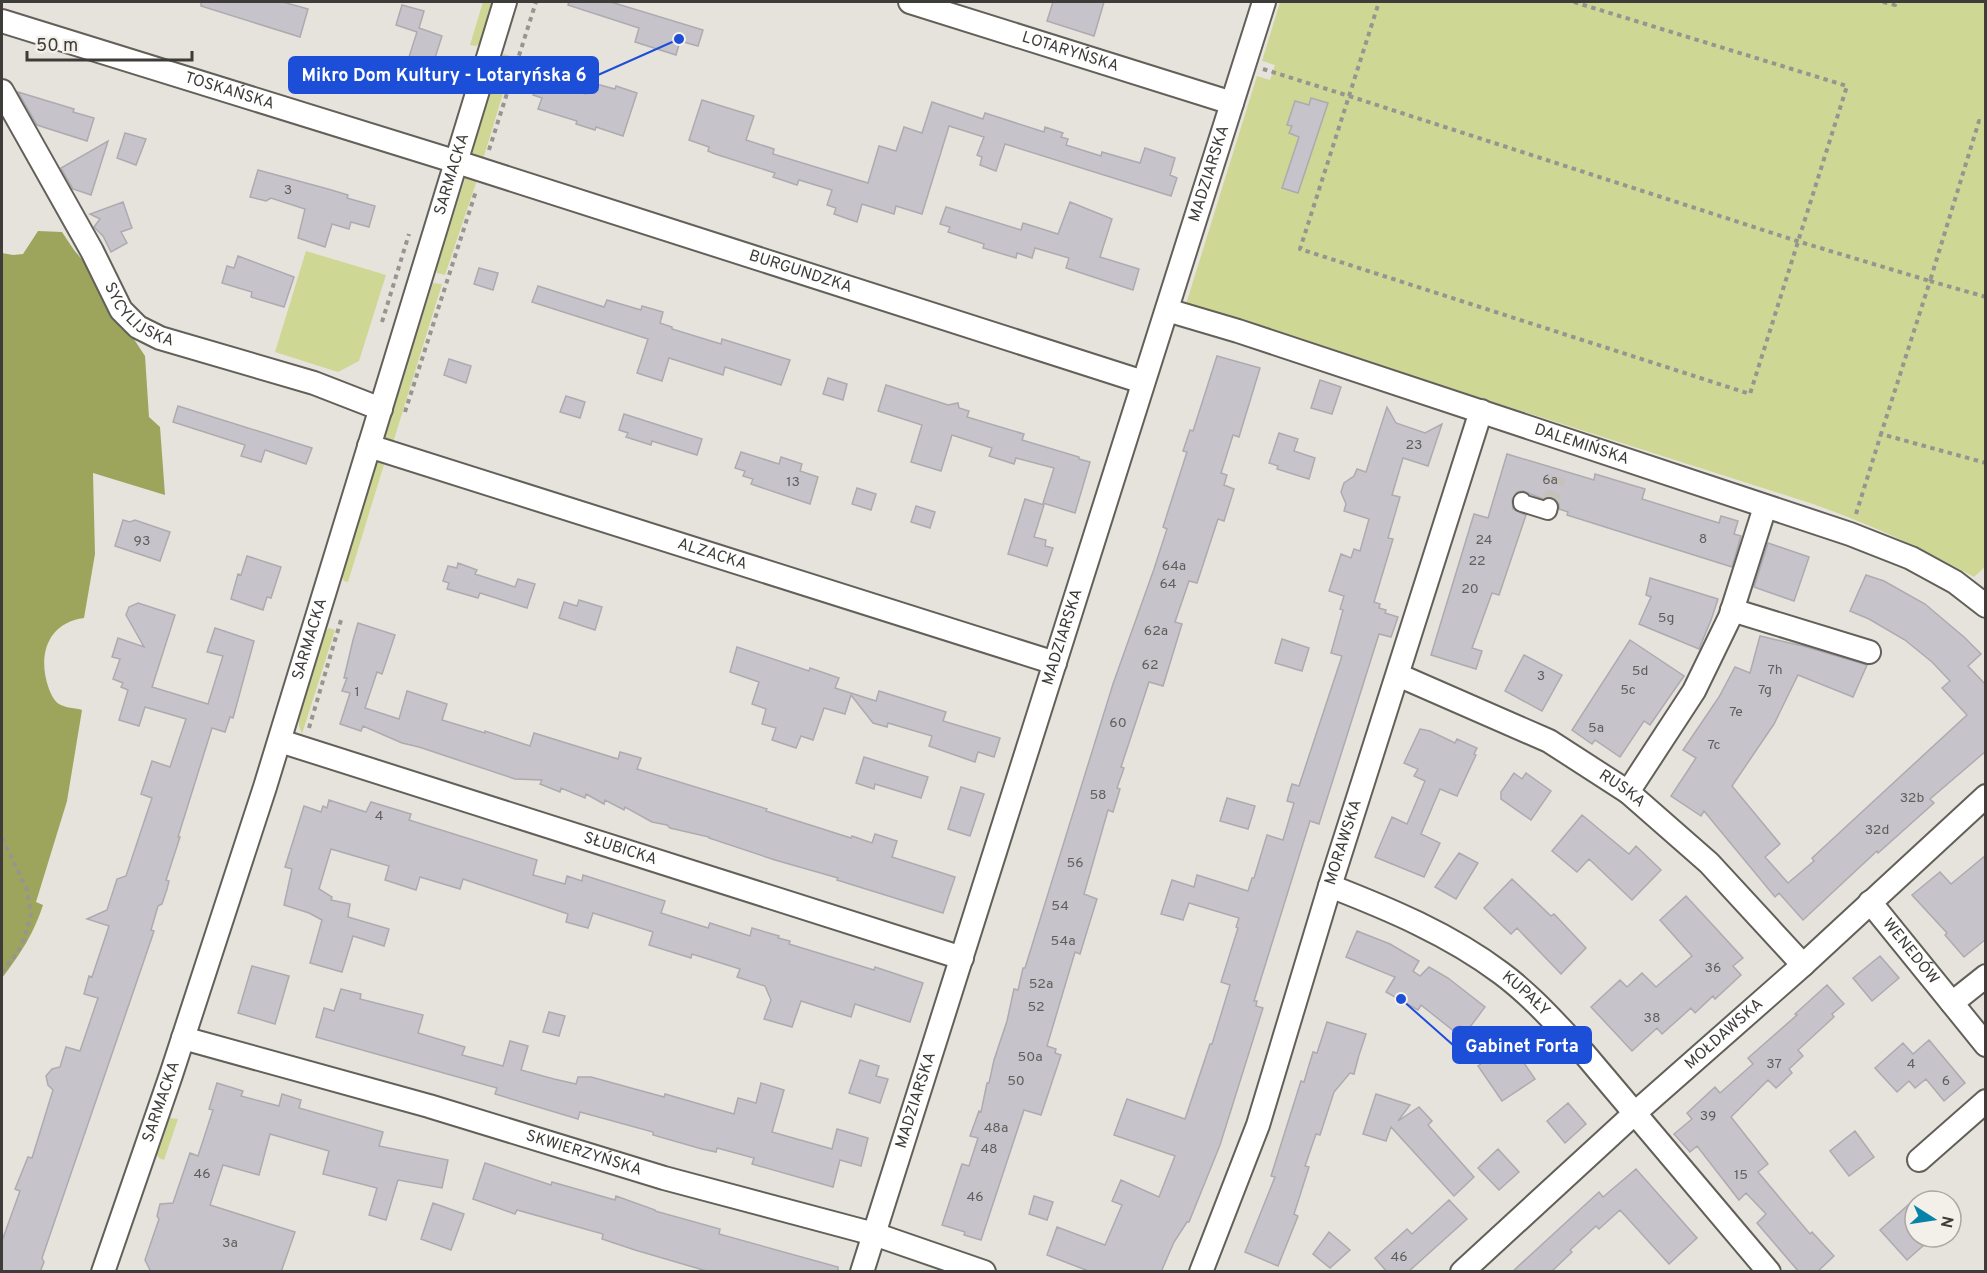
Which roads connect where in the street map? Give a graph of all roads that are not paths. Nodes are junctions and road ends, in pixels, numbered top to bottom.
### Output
1 (506, 2) edge
2 (910, 2) edge
3 (1264, 2) edge
4 (2, 21) edge
5 (2, 91) edge
6 (1232, 103) junction
7 (458, 162) junction
8 (1167, 310) junction
9 (1143, 382) junction
10 (381, 410) junction
11 (1481, 411) junction
12 (369, 446) junction
13 (1522, 501) dead end
14 (1549, 507) dead end
15 (1765, 507) junction
16 (1986, 606) edge
17 (1732, 610) junction
18 (1869, 652) dead end
19 (1055, 663) junction
20 (1398, 675) junction
21 (280, 741) junction
22 (1628, 792) junction
23 (1986, 796) edge
24 (1329, 886) junction
25 (1870, 902) junction
26 (962, 958) junction
27 (1803, 965) junction
28 (1986, 976) edge
29 (1952, 1003) junction
30 (183, 1038) junction
31 (1986, 1045) edge
32 (1986, 1101) edge
33 (1635, 1113) junction
34 (1919, 1160) dead end
35 (874, 1234) junction
36 (103, 1272) edge
37 (862, 1272) edge
38 (984, 1272) edge
39 (1201, 1272) edge
40 (1462, 1272) edge
41 (1769, 1272) edge

1 - 7 street, SARMACKA
2 - 6 street, LOTARYŃSKA
3 - 6 street, MADZIARSKA
4 - 7 street, TOSKAŃSKA
5 - 10 street, SYCYLIJSKA
6 - 8 street, MADZIARSKA
7 - 9 street, BURGUNDZKA
7 - 10 street, SARMACKA
8 - 9 street, MADZIARSKA
8 - 11 street, DALEMIŃSKA
9 - 19 street, MADZIARSKA
10 - 12 street, SARMACKA
11 - 15 street, DALEMIŃSKA
11 - 20 street, MORAWSKA
12 - 19 street, ALZACKA
12 - 21 street, SARMACKA
13 - 14 street
15 - 16 street, DALEMIŃSKA
15 - 17 street
17 - 18 street
17 - 22 street
19 - 26 street, MADZIARSKA
20 - 22 street, RUSKA
20 - 24 street, MORAWSKA
21 - 26 street, SŁUBICKA
21 - 30 street, SARMACKA
22 - 27 street, RUSKA
23 - 25 street, MOŁDAWSKA
24 - 33 street, KUPAŁY
24 - 39 street, MORAWSKA
25 - 27 street, MOŁDAWSKA
25 - 29 street, WENEDÓW
26 - 35 street, MADZIARSKA
27 - 33 street, MOŁDAWSKA
28 - 29 street
29 - 31 street, WENEDÓW
30 - 35 street, SKWIERZYŃSKA
30 - 36 street, SARMACKA
32 - 34 street
33 - 40 street, MOŁDAWSKA
33 - 41 street, KUPAŁY
35 - 37 street, MADZIARSKA
35 - 38 street, SKWIERZYŃSKA

